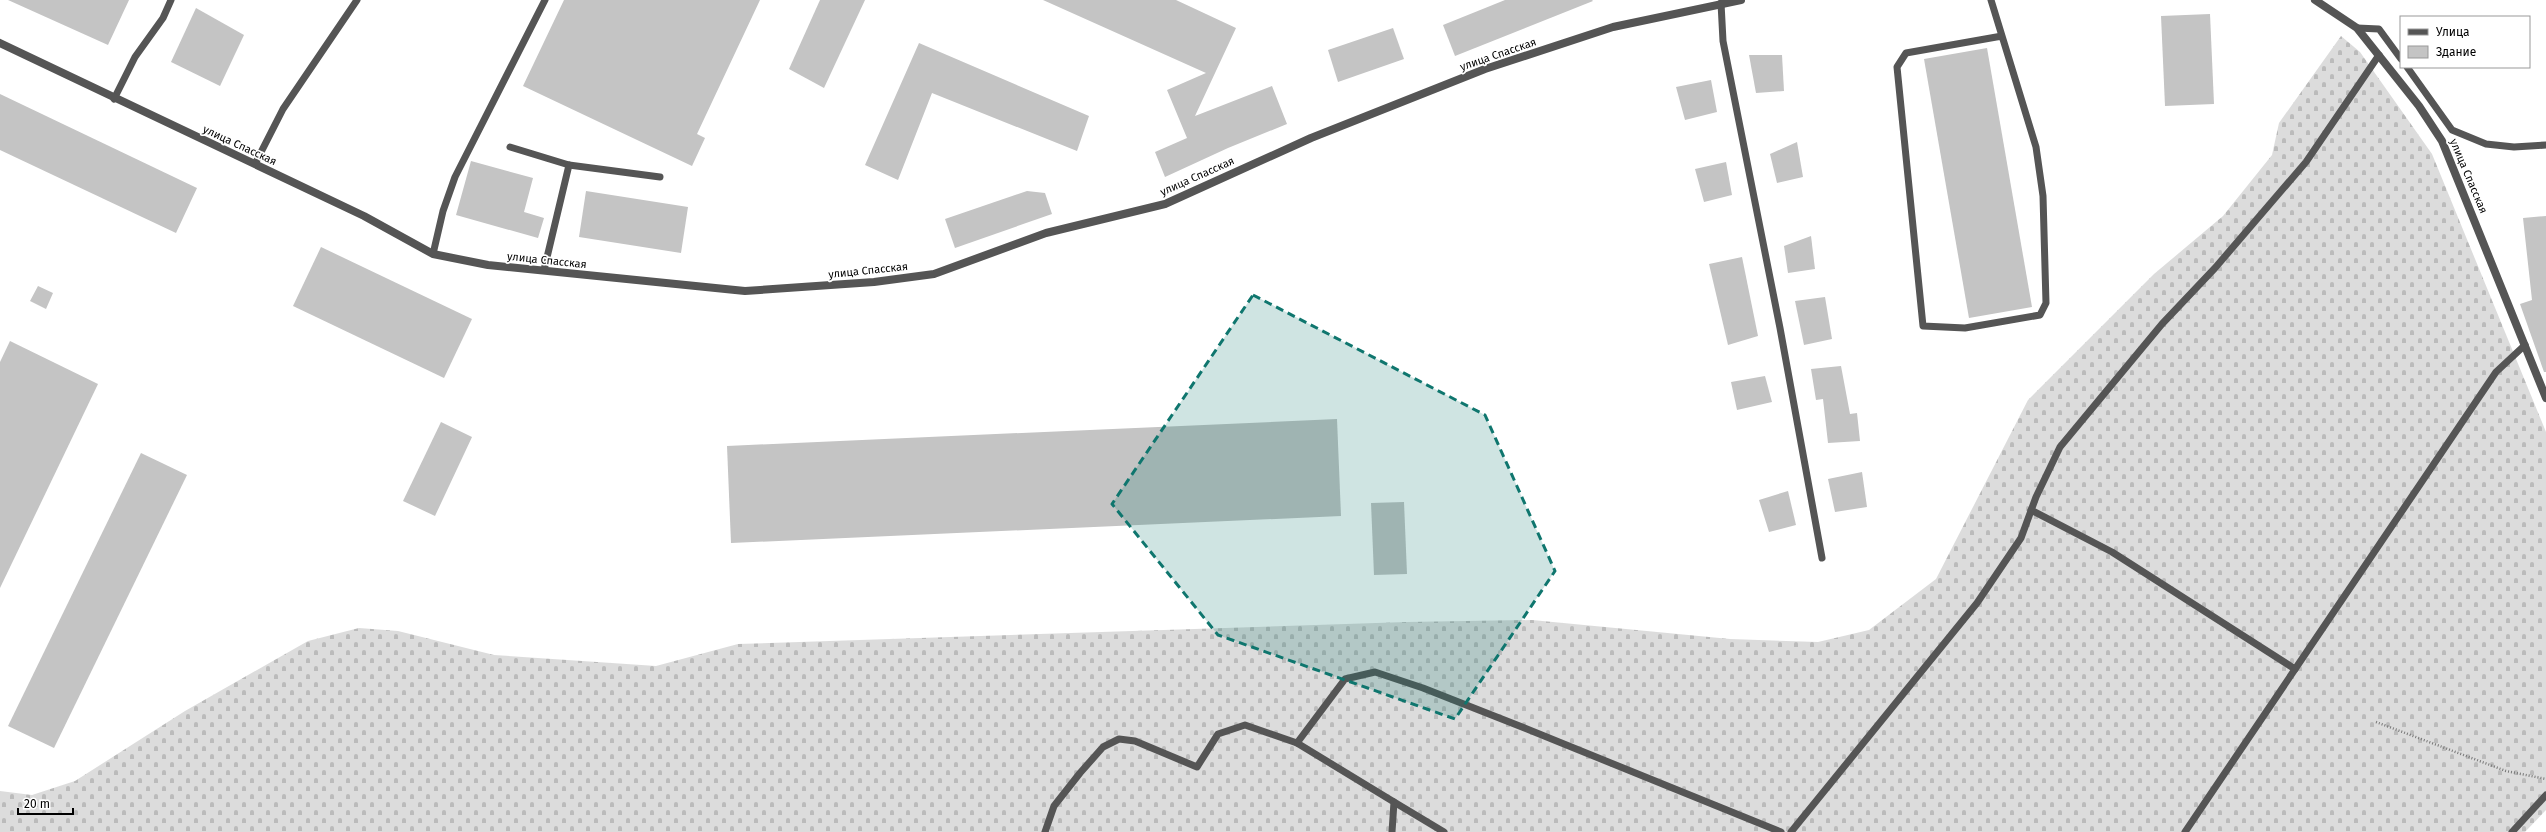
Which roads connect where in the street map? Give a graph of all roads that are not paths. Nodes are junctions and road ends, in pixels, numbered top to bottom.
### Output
1 (171, 0) edge
2 (357, 0) edge
3 (545, 0) edge
4 (1741, 0) edge
5 (1991, 0) edge
6 (2315, 0) edge
7 (1721, 3) junction
8 (2357, 28) junction
9 (2002, 36) junction
10 (0, 43) edge
11 (2379, 55) junction
12 (2400, 58) edge
13 (2408, 68) edge
14 (114, 99) junction
15 (2546, 145) edge
16 (510, 147) dead end
17 (255, 164) junction
18 (569, 165) junction
19 (660, 177) dead end
20 (433, 254) junction
21 (544, 270) junction
22 (2526, 345) junction
23 (2546, 398) edge
24 (2031, 510) junction
25 (1822, 558) dead end
26 (2295, 669) junction
27 (1297, 743) junction
28 (2546, 796) edge
29 (1394, 802) junction
30 (1045, 832) edge
31 (1392, 832) edge
32 (1444, 832) edge
33 (1781, 832) edge
34 (1791, 832) edge
35 (2185, 832) edge
36 (2512, 832) edge

1 - 14 lane
2 - 17 lane
3 - 20 lane
4 - 7 street, улица Спасская
5 - 9 lane
6 - 8 street, улица Спасская
7 - 21 street, улица Спасская
7 - 25 lane
8 - 11 street, улица Спасская
8 - 12 lane
9 - 9 lane
10 - 14 street, улица Спасская
11 - 22 street, улица Спасская
11 - 24 lane
13 - 15 lane
14 - 17 street, улица Спасская
16 - 18 lane
17 - 20 street, улица Спасская
18 - 19 lane
18 - 21 lane
20 - 21 street, улица Спасская
22 - 23 street, улица Спасская
22 - 26 lane
24 - 26 lane
24 - 34 lane
26 - 35 lane
27 - 29 lane
27 - 30 lane
27 - 33 lane
28 - 36 lane
29 - 31 lane
29 - 32 lane

